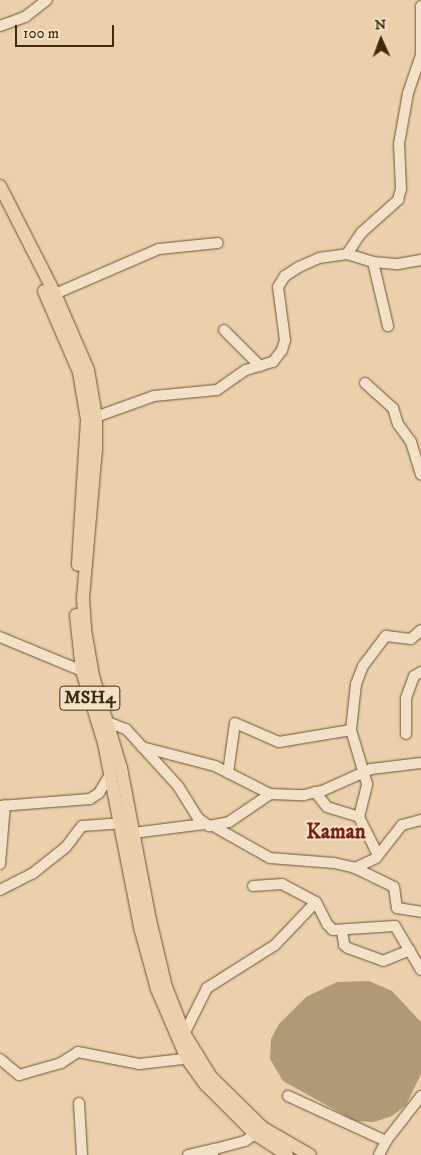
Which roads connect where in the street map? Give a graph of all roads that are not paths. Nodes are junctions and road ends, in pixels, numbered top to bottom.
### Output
1 (47, 0) edge
2 (421, 6) edge
3 (0, 26) edge
4 (419, 68) edge
5 (0, 186) edge
6 (0, 204) edge
7 (218, 243) dead end
8 (347, 254) junction
9 (421, 260) edge
10 (373, 262) junction
11 (51, 296) junction
12 (388, 326) dead end
13 (224, 330) dead end
14 (260, 366) junction
15 (365, 383) dead end
16 (92, 418) junction
17 (421, 474) edge
18 (421, 630) edge
19 (0, 637) edge
20 (421, 672) edge
21 (88, 674) junction
22 (102, 720) junction
23 (351, 730) junction
24 (406, 734) dead end
25 (142, 746) junction
26 (421, 763) edge
27 (111, 773) junction
28 (228, 773) junction
29 (363, 773) junction
30 (315, 792) junction
31 (270, 794) junction
32 (2, 806) edge
33 (359, 817) junction
34 (421, 820) edge
35 (209, 825) junction
36 (129, 827) junction
37 (378, 855) junction
38 (0, 864) edge
39 (355, 868) junction
40 (253, 886) dead end
41 (0, 890) edge
42 (316, 902) junction
43 (421, 912) edge
44 (342, 930) junction
45 (410, 950) junction
46 (421, 970) edge
47 (182, 1038) junction
48 (192, 1058) junction
49 (0, 1059) edge
50 (288, 1096) dead end
51 (421, 1096) edge
52 (79, 1103) dead end
53 (259, 1131) junction
54 (386, 1141) junction
55 (213, 1152) edge
56 (82, 1155) edge
57 (188, 1155) edge
58 (287, 1155) edge
59 (310, 1155) edge
60 (379, 1155) edge

1 - 3 street
2 - 4 street
4 - 8 street
5 - 11 main road, MSH4
6 - 11 main road, MSH4
7 - 11 street
8 - 10 street
8 - 14 street
9 - 10 street
10 - 12 street
11 - 16 main road, MSH4
13 - 14 street
14 - 16 street
15 - 17 street
16 - 21 main road, MSH4
18 - 23 street
19 - 21 street
20 - 24 street
21 - 22 main road, MSH4
22 - 25 street
22 - 27 main road, MSH4
22 - 36 main road, MSH4
23 - 28 street
23 - 29 street
25 - 28 street
25 - 35 street
26 - 29 street
27 - 32 street
27 - 36 main road, MSH4
28 - 31 street
29 - 30 street
29 - 33 street
30 - 31 street
30 - 33 street
31 - 35 street
32 - 38 street
33 - 37 street
34 - 37 street
35 - 36 street
35 - 39 street
36 - 41 street
36 - 47 main road, MSH4
37 - 39 street
39 - 43 street
40 - 42 street
42 - 44 street
42 - 47 street
44 - 45 street
44 - 45 street
45 - 46 street
47 - 48 main road, MSH4
48 - 49 street
48 - 53 main road, MSH4
50 - 54 street
51 - 54 street
52 - 56 street
53 - 55 street
53 - 58 main road, MSH4
53 - 59 main road, MSH4
54 - 60 street
55 - 57 street

